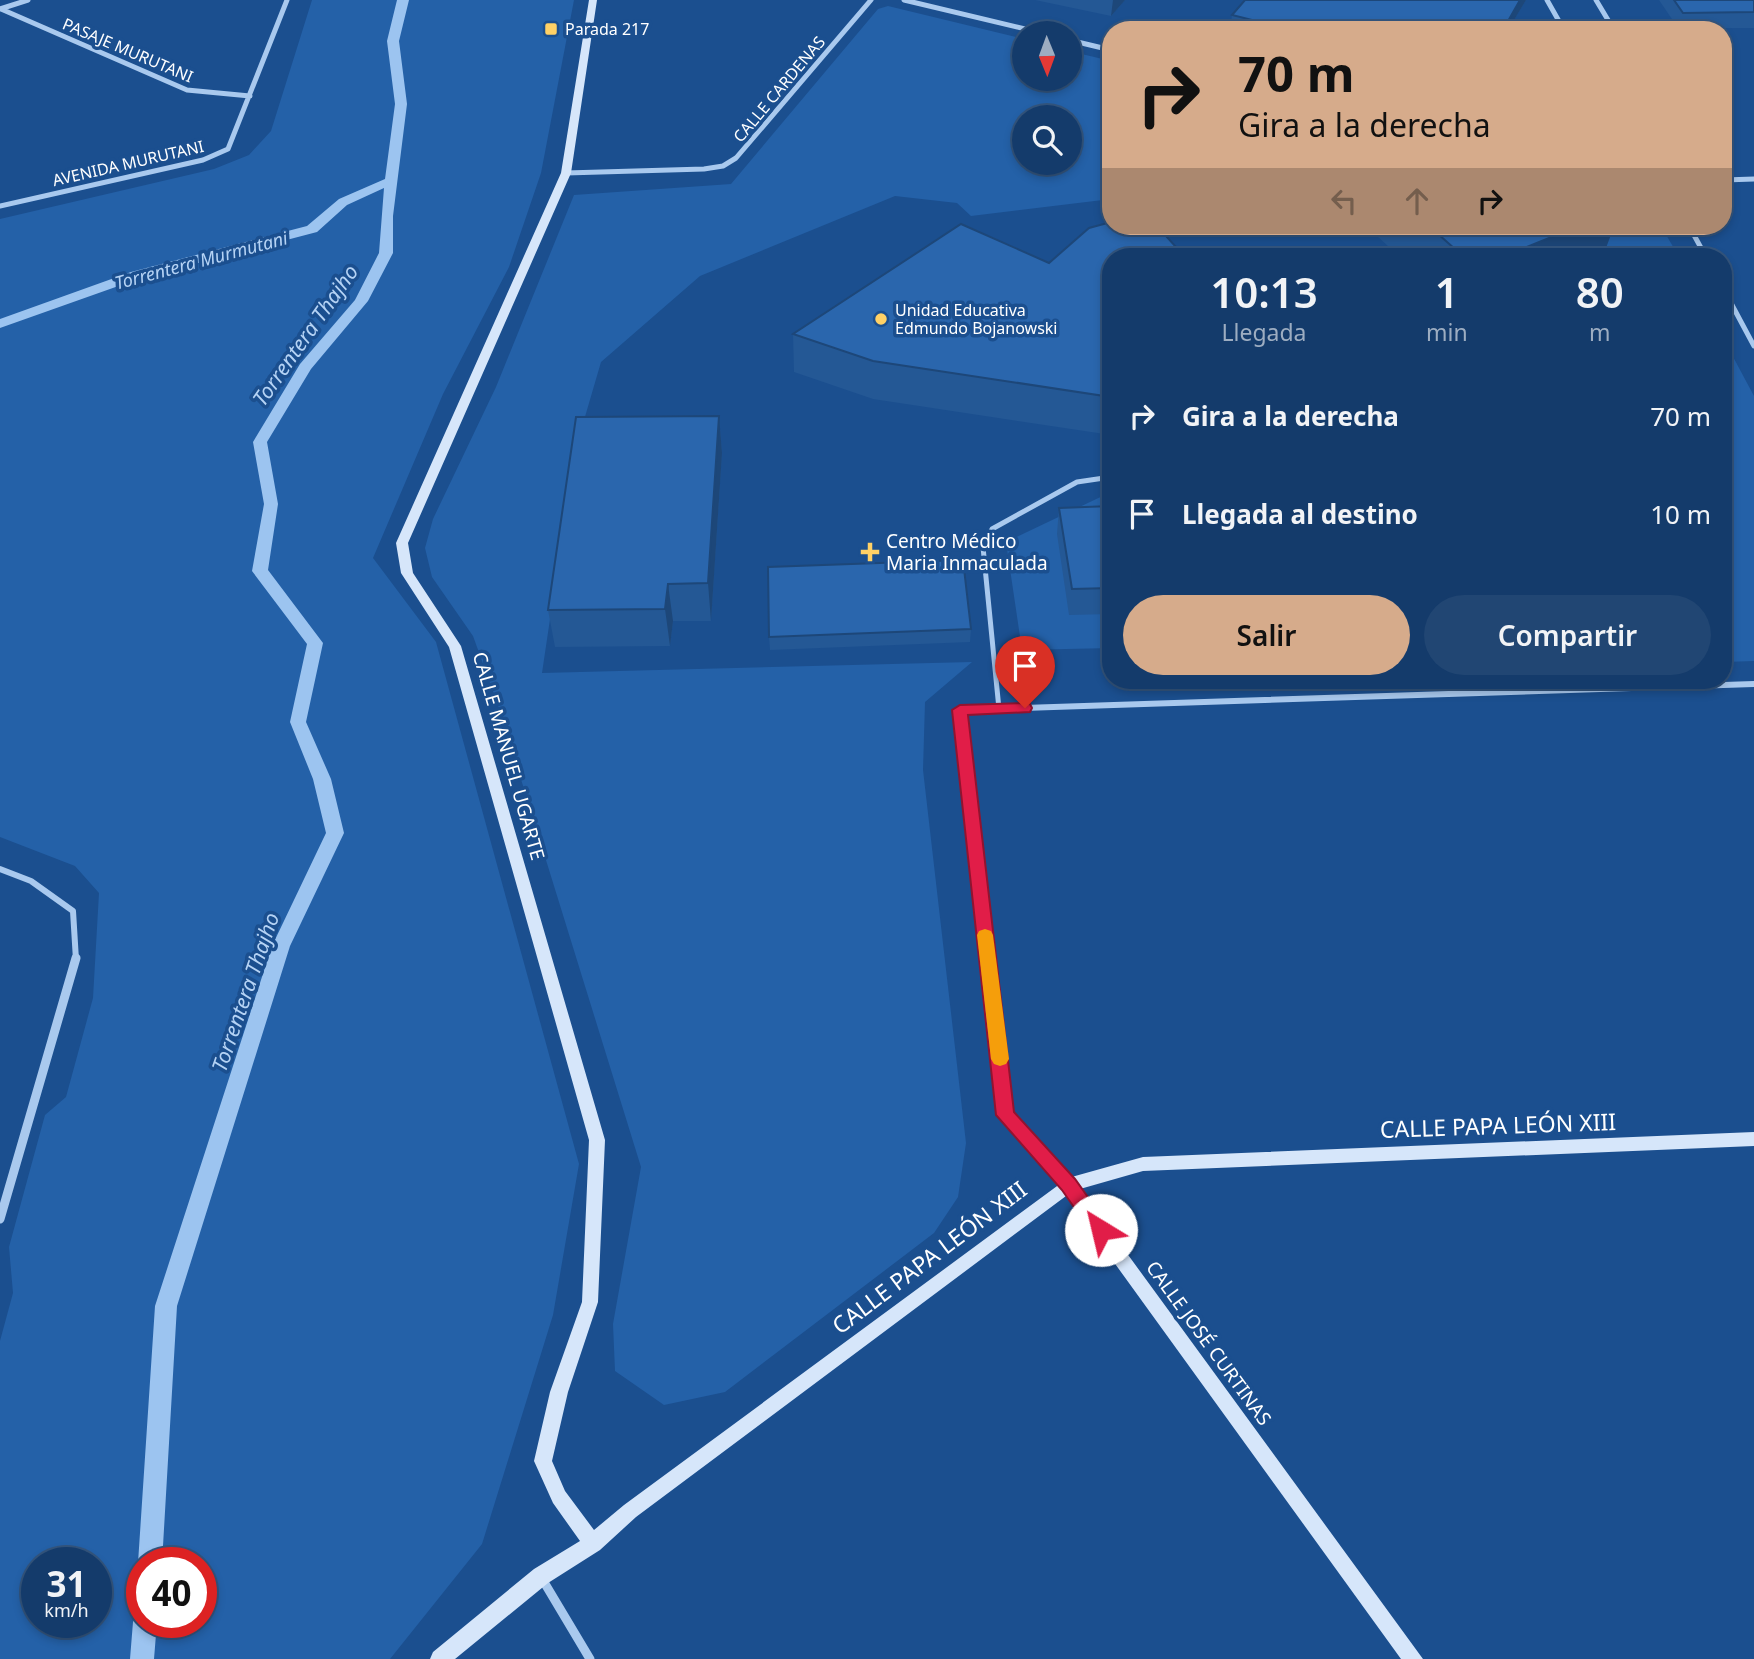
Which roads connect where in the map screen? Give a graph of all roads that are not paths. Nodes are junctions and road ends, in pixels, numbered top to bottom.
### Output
1 (28, 0) edge
2 (287, 0) edge
3 (593, 0) edge
4 (871, 0) edge
5 (904, 0) edge
6 (1547, 0) edge
7 (1597, 0) edge
8 (0, 9) edge
9 (1559, 21) edge
10 (1609, 21) edge
11 (1012, 26) edge
12 (1082, 43) edge
13 (1102, 48) edge
14 (250, 96) junction
15 (566, 173) junction
16 (1754, 179) edge
17 (1732, 180) edge
18 (0, 206) edge
19 (1732, 305) edge
20 (1754, 346) edge
21 (1102, 478) edge
22 (1754, 684) edge
23 (1732, 685) edge
24 (1603, 689) edge
25 (999, 709) junction
26 (0, 869) edge
27 (1754, 1139) edge
28 (1068, 1185) junction
29 (0, 1219) edge
30 (593, 1543) junction
31 (541, 1576) junction
32 (440, 1659) edge
33 (590, 1659) edge
34 (1413, 1659) edge

1 - 8 street
2 - 14 street, AVENIDA MURUTANI
3 - 15 street, CALLE MANUEL UGARTE
4 - 15 street, CALLE CARDENAS
5 - 11 street
6 - 9 street
7 - 10 street
8 - 14 street, PASAJE MURUTANI
12 - 13 street
14 - 18 street, AVENIDA MURUTANI
15 - 30 street, CALLE MANUEL UGARTE
16 - 17 street
19 - 20 street
21 - 25 lane
22 - 23 street
24 - 25 street
25 - 28 street, CALLE JOSÉ CURTINAS
26 - 29 street
27 - 28 street, CALLE PAPA LEÓN XIII
28 - 30 street, CALLE PAPA LEÓN XIII
28 - 34 street, CALLE JOSÉ CURTINAS
30 - 31 street, CALLE PAPA LEÓN XIII
31 - 32 street, CALLE PAPA LEÓN XIII
31 - 33 street

